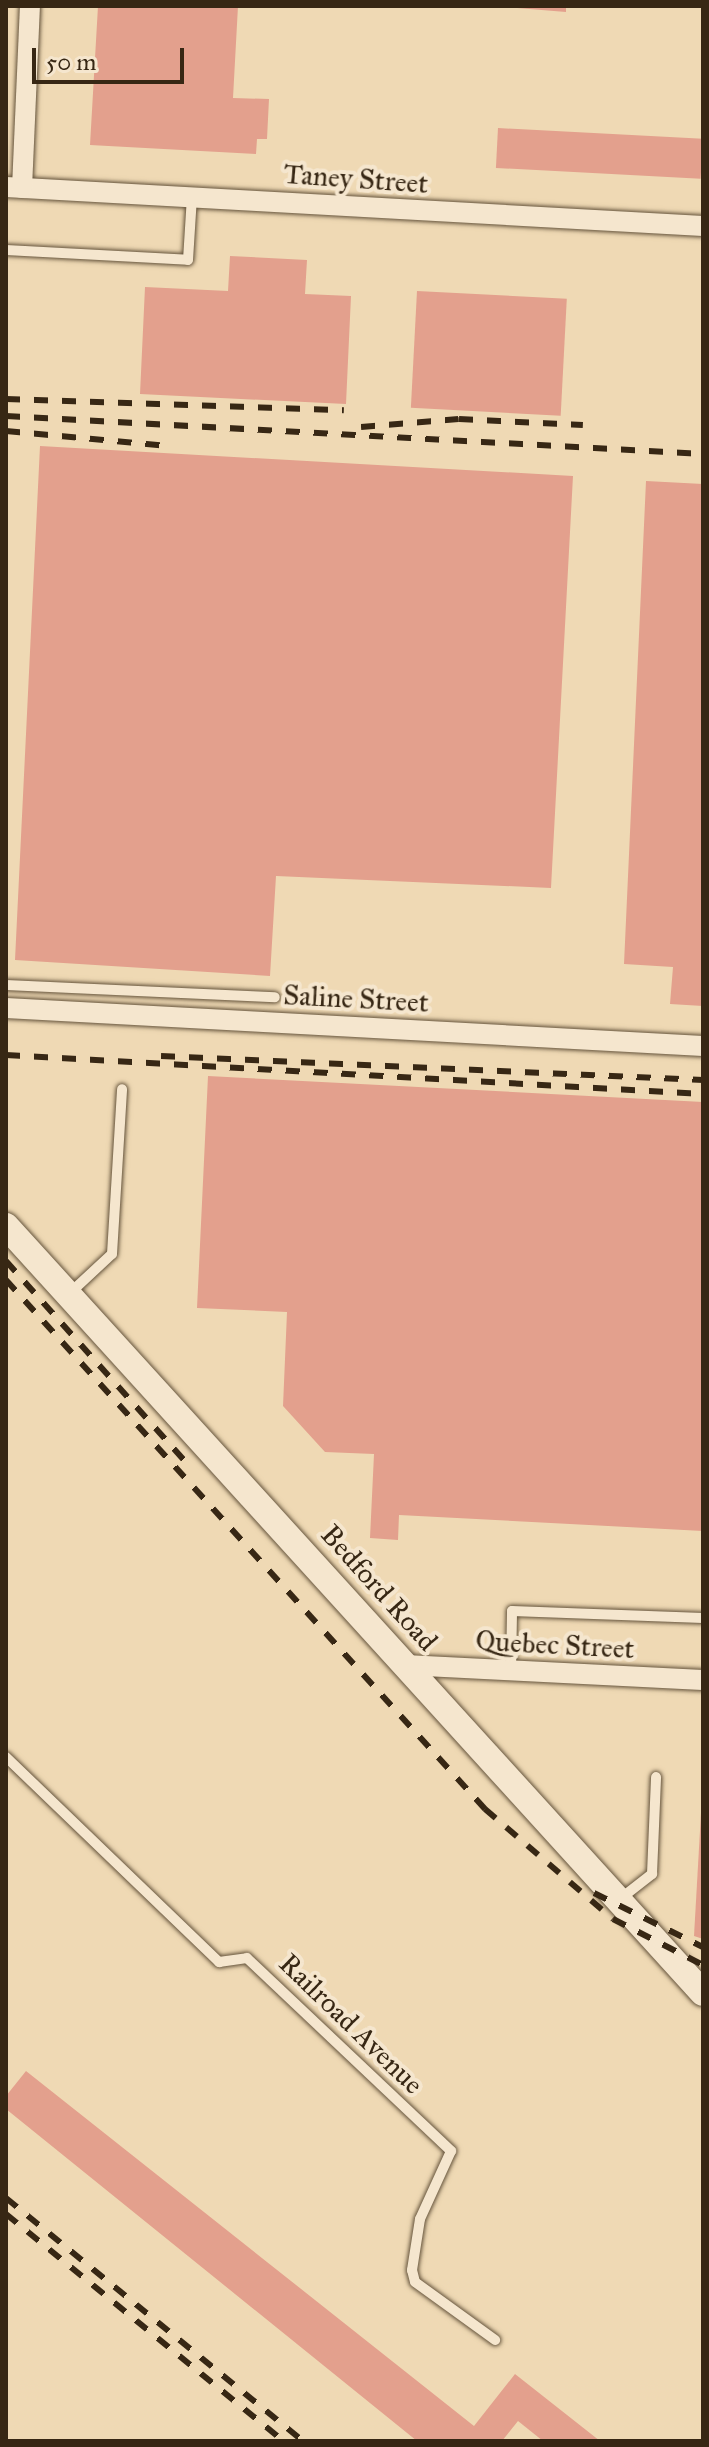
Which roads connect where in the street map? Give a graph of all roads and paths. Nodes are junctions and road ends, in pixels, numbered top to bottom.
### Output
1 (30, 6) edge
2 (14, 187) edge
3 (192, 197) junction
4 (703, 226) edge
5 (6, 250) edge
6 (6, 985) edge
7 (159, 992) junction
8 (275, 997) dead end
9 (6, 1008) edge
10 (158, 1016) junction
11 (703, 1046) edge
12 (122, 1089) dead end
13 (6, 1226) edge
14 (68, 1294) junction
15 (703, 1618) edge
16 (405, 1665) junction
17 (511, 1670) junction
18 (703, 1680) edge
19 (6, 1757) edge
20 (656, 1777) dead end
21 (618, 1900) junction
22 (703, 1993) edge
23 (495, 2340) dead end

1 - 2 street
2 - 3 street, Taney Street
3 - 4 street, Taney Street
3 - 5 lane
6 - 7 lane
7 - 8 lane
7 - 10 lane
9 - 10 street, Saline Street
10 - 11 street, Saline Street
12 - 14 lane
13 - 14 street, Bedford Road
14 - 16 street, Bedford Road
15 - 17 lane
16 - 17 street, Quebec Street
16 - 21 street, Bedford Road
17 - 18 street, Quebec Street
19 - 23 lane, Railroad Avenue
20 - 21 lane
21 - 22 street, Bedford Road

